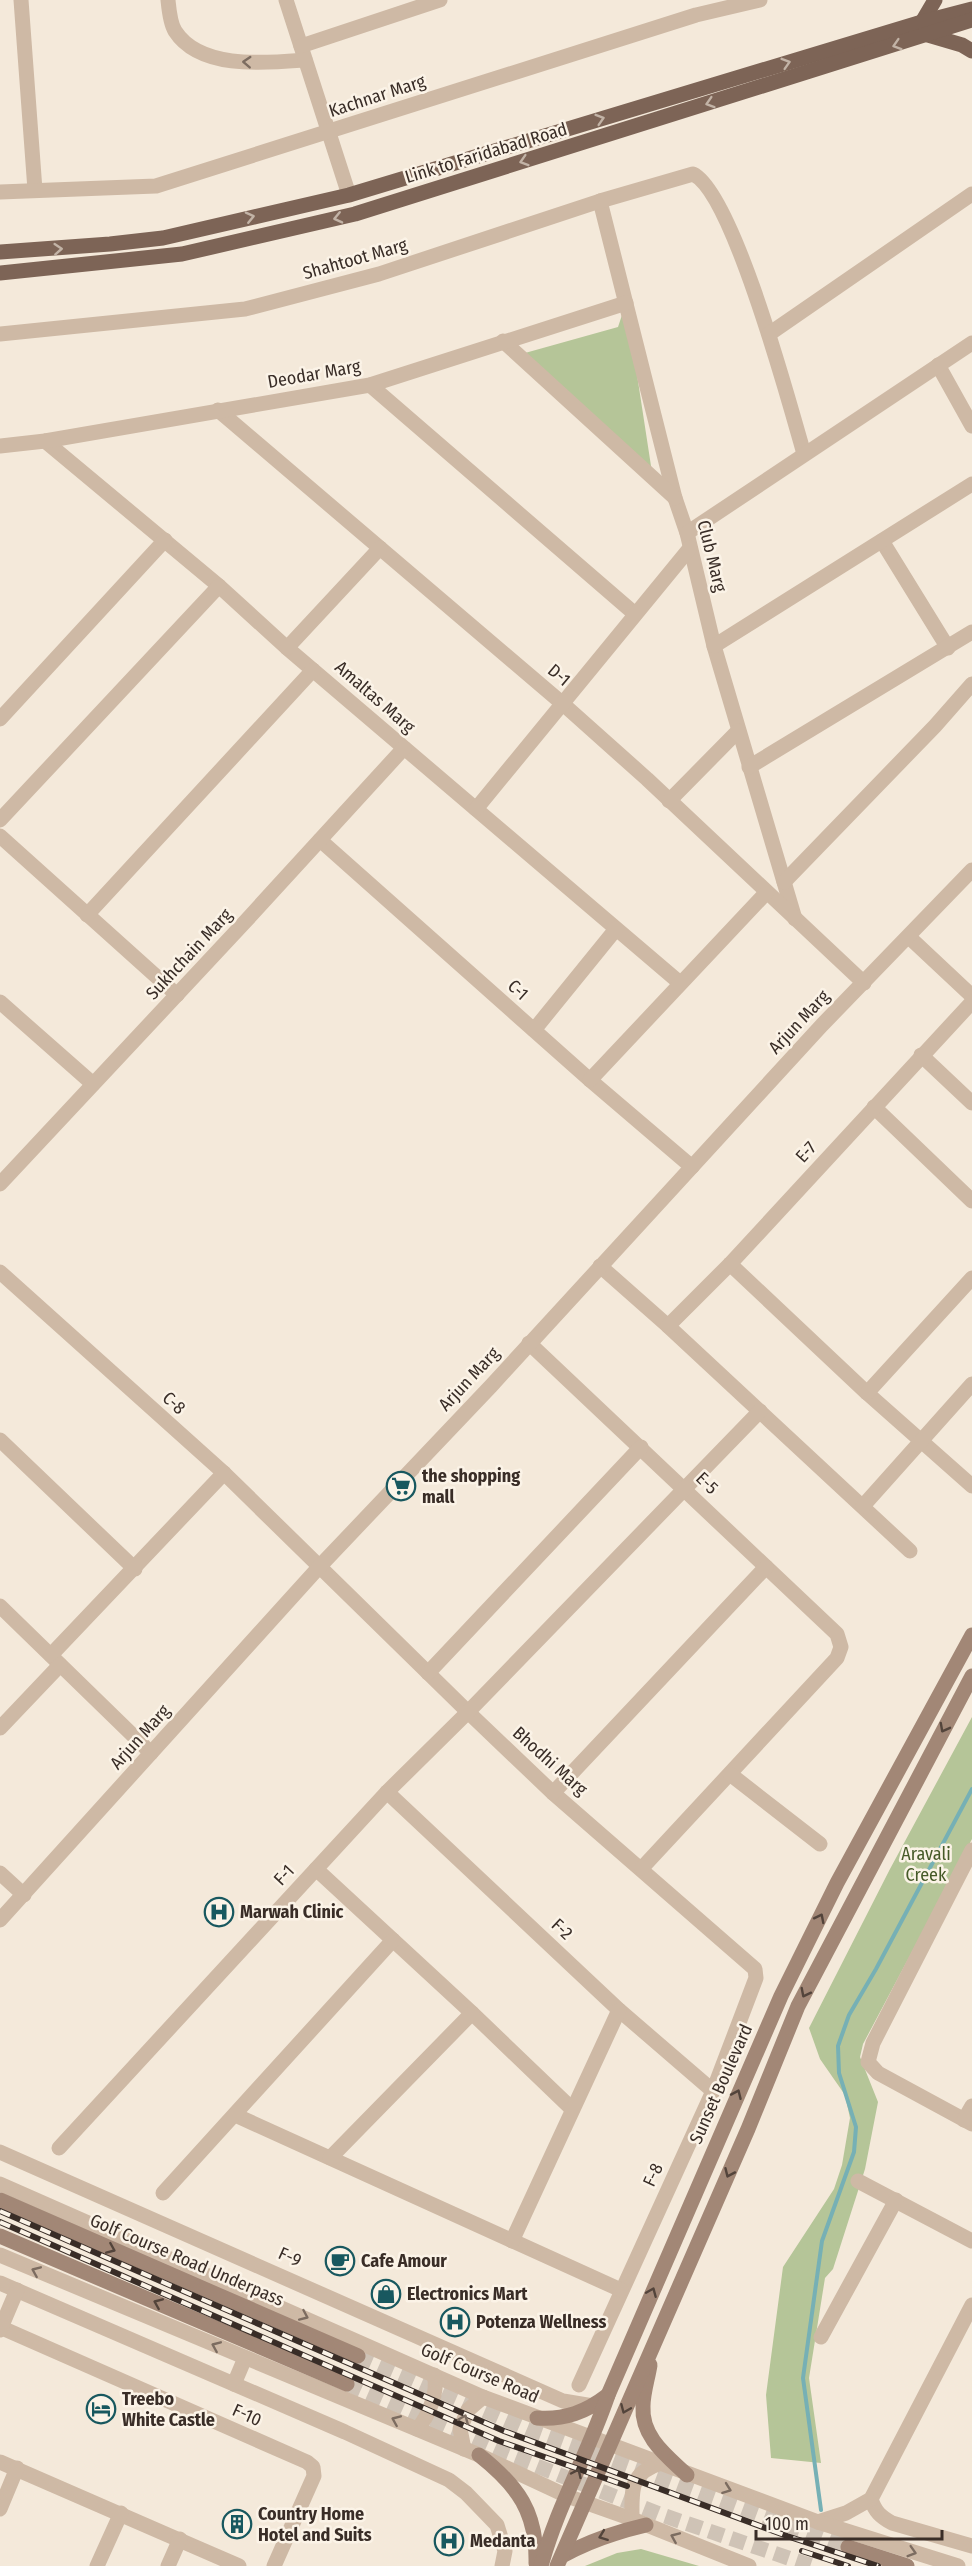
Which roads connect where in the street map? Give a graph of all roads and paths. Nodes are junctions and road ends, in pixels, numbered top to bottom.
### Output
1 (21, 0) edge
2 (168, 0) edge
3 (286, 0) edge
4 (440, 0) edge
5 (692, 0) edge
6 (760, 0) edge
7 (935, 0) edge
8 (418, 4) edge
9 (972, 9) edge
10 (696, 15) junction
11 (972, 20) edge
12 (925, 28) junction
13 (972, 51) edge
14 (303, 53) junction
15 (328, 132) junction
16 (35, 190) junction
17 (0, 192) edge
18 (972, 194) edge
19 (349, 195) junction
20 (600, 201) junction
21 (0, 252) edge
22 (0, 273) edge
23 (626, 303) junction
24 (0, 334) edge
25 (769, 334) junction
26 (503, 341) junction
27 (972, 343) edge
28 (938, 365) junction
29 (370, 385) junction
30 (218, 410) junction
31 (972, 426) edge
32 (45, 441) junction
33 (0, 446) edge
34 (804, 454) junction
35 (972, 484) edge
36 (675, 498) junction
37 (165, 540) junction
38 (689, 540) junction
39 (882, 541) junction
40 (380, 548) junction
41 (219, 586) junction
42 (635, 614) junction
43 (972, 632) edge
44 (714, 646) junction
45 (288, 648) junction
46 (948, 648) junction
47 (313, 670) junction
48 (972, 684) edge
49 (563, 704) junction
50 (0, 719) edge
51 (738, 731) junction
52 (404, 748) junction
53 (749, 767) junction
54 (669, 801) junction
55 (477, 809) junction
56 (0, 820) edge
57 (0, 836) edge
58 (320, 840) junction
59 (972, 870) edge
60 (784, 882) junction
61 (766, 893) junction
62 (87, 915) junction
63 (795, 919) junction
64 (616, 929) junction
65 (909, 937) junction
66 (864, 982) junction
67 (680, 983) junction
68 (177, 995) junction
69 (972, 996) edge
70 (972, 1002) edge
71 (2, 1008) edge
72 (534, 1030) junction
73 (921, 1055) junction
74 (591, 1080) junction
75 (93, 1084) junction
76 (972, 1103) edge
77 (874, 1107) junction
78 (692, 1167) junction
79 (0, 1184) edge
80 (972, 1201) edge
81 (730, 1264) junction
82 (600, 1266) junction
83 (0, 1272) edge
84 (972, 1278) edge
85 (668, 1326) junction
86 (529, 1343) junction
87 (972, 1384) edge
88 (867, 1393) junction
89 (760, 1412) junction
90 (0, 1440) edge
91 (920, 1441) junction
92 (640, 1448) junction
93 (224, 1473) junction
94 (972, 1486) edge
95 (684, 1488) junction
96 (863, 1506) junction
97 (910, 1551) dead end
98 (320, 1566) junction
99 (766, 1567) junction
100 (135, 1569) junction
101 (0, 1606) edge
102 (972, 1635) edge
103 (56, 1660) junction
104 (428, 1673) junction
105 (972, 1676) edge
106 (943, 1687) junction
107 (961, 1697) junction
108 (468, 1712) junction
109 (0, 1728) edge
110 (151, 1753) junction
111 (730, 1774) junction
112 (387, 1792) junction
113 (553, 1792) junction
114 (820, 1844) dead end
115 (971, 1855) edge
116 (642, 1868) junction
117 (316, 1869) junction
118 (0, 1873) edge
119 (24, 1895) junction
120 (0, 1920) edge
121 (393, 1940) junction
122 (756, 1978) joint
123 (619, 2010) junction
124 (472, 2013) junction
125 (713, 2091) junction
126 (572, 2109) junction
127 (234, 2115) junction
128 (970, 2116) edge
129 (726, 2119) junction
130 (748, 2129) junction
131 (58, 2148) dead end
132 (0, 2152) edge
133 (330, 2158) junction
134 (858, 2181) dead end
135 (0, 2184) edge
136 (163, 2193) dead end
137 (0, 2200) edge
138 (896, 2200) junction
139 (0, 2236) edge
140 (512, 2241) junction
141 (972, 2241) edge
142 (0, 2255) edge
143 (0, 2283) edge
144 (17, 2290) junction
145 (621, 2290) junction
146 (972, 2305) edge
147 (0, 2328) edge
148 (821, 2337) dead end
149 (655, 2338) junction
150 (358, 2356) tunnel mouth
151 (245, 2358) junction
152 (434, 2375) junction
153 (234, 2384) junction
154 (346, 2384) tunnel mouth
155 (579, 2385) dead end
156 (608, 2395) junction
157 (483, 2397) junction
158 (593, 2406) junction
159 (537, 2418) junction
160 (417, 2429) junction
161 (593, 2438) junction
162 (609, 2444) junction
163 (464, 2449) junction
164 (479, 2455) junction
165 (0, 2462) edge
166 (661, 2463) junction
167 (17, 2468) junction
168 (687, 2475) junction
169 (567, 2496) junction
170 (871, 2499) junction
171 (584, 2503) junction
172 (0, 2509) edge
173 (121, 2513) junction
174 (639, 2522) junction
175 (818, 2522) junction
176 (180, 2539) junction
177 (970, 2542) edge
178 (848, 2547) tunnel mouth
179 (560, 2561) edge
180 (237, 2565) edge
181 (97, 2566) edge
182 (168, 2566) edge
183 (274, 2566) edge
184 (502, 2566) edge
185 (536, 2566) edge
186 (541, 2566) edge
187 (749, 2566) edge
188 (907, 2566) edge
189 (958, 2566) edge

1 - 16 street
14 -> 2 street
3 - 14 street
4 - 8 street
5 - 10 street
6 - 10 street, Kachnar Marg
7 - 12 main road
8 - 14 street
9 - 12 main road, Link to Faridabad Road
10 - 15 street, Kachnar Marg
11 - 12 main road, Link to Faridabad Road
12 - 13 main road
19 -> 12 main road, Link to Faridabad Road
12 -> 22 main road, Link to Faridabad Road
14 - 15 street
15 - 16 street, Kachnar Marg
15 - 19 street
16 - 17 street, Kachnar Marg
18 - 25 street
21 -> 19 main road, Link to Faridabad Road
20 - 23 street, Club Marg
20 - 24 street, Shahtoot Marg
20 - 25 street, Shahtoot Marg
23 - 26 street, Deodar Marg
23 - 36 street, Club Marg
25 - 34 street
26 - 29 street, Deodar Marg
26 - 36 street
27 - 28 street
28 - 31 street
28 - 34 street
29 - 30 street, Deodar Marg
29 - 42 street
30 - 32 street, Deodar Marg
30 - 40 street, D-1
32 - 33 street, Deodar Marg
32 - 37 street, Amaltas Marg
34 - 38 street
35 - 39 street
36 - 38 street, Club Marg
37 - 41 street, Amaltas Marg
37 - 50 street
38 - 42 street
38 - 44 street, Club Marg
39 - 44 street
39 - 46 street
40 - 45 street
40 - 49 street, D-1
41 - 45 street, Amaltas Marg
41 - 56 street
42 - 49 street
43 - 46 street
44 - 51 street, Club Marg
45 - 47 street, Amaltas Marg
46 - 53 street
47 - 52 street, Amaltas Marg
47 - 62 street
48 - 60 street
49 - 54 street, D-1
49 - 55 street
51 - 53 street, Club Marg
51 - 54 street
52 - 55 street, Amaltas Marg
52 - 58 street, Sukhchain Marg
53 - 60 street, Club Marg
54 - 61 street, D-1
55 - 64 street, Amaltas Marg
57 - 62 street
58 - 68 street, Sukhchain Marg
58 - 72 street, C-1
59 - 65 street, Arjun Marg
60 - 63 street, Club Marg
61 - 63 street, D-1
61 - 67 street
62 - 68 street
63 - 66 street, D-1
64 - 67 street, Amaltas Marg
64 - 72 street
65 - 66 street, Arjun Marg
65 - 69 street
66 - 78 street, Arjun Marg
67 - 74 street
68 - 75 street, Sukhchain Marg
70 - 73 street, E-7
71 - 75 street
72 - 74 street, C-1
73 - 76 street
73 - 77 street, E-7
74 - 78 street, C-1
75 - 79 street, Sukhchain Marg
77 - 80 street
77 - 81 street, E-7
78 - 82 street, Arjun Marg
81 - 85 street, E-7
81 - 88 street
82 - 85 street
82 - 86 street, Arjun Marg
83 - 93 street, C-8
84 - 88 street
85 - 89 street
86 - 92 street, E-5
86 - 98 street, Arjun Marg
87 - 91 street
88 - 91 street
89 - 95 street, F-1
89 - 96 street
90 - 100 street
91 - 94 street
91 - 96 street
92 - 95 street, E-5
92 - 104 street
93 - 98 street, C-8
93 - 100 street
95 - 99 street, E-5
95 - 108 street, F-1
96 - 97 street
98 - 104 street, Bhodhi Marg
98 - 110 street, Arjun Marg
99 - 111 street, E-5
99 - 113 street
100 - 103 street
101 - 103 street
102 - 106 main road, Sunset Boulevard
103 - 109 street
103 - 110 street
104 - 108 street, Bhodhi Marg
105 - 107 main road
106 - 107 main road
129 -> 106 main road, Sunset Boulevard
107 -> 130 main road
108 - 112 street, F-1
108 - 113 street, Bhodhi Marg
110 - 119 street, Arjun Marg
111 - 114 street
111 - 116 street
112 - 117 street, F-1
112 - 123 street, F-2
113 - 116 street, Bhodhi Marg
115 - 128 street
116 - 122 street, Bhodhi Marg
117 - 121 street
117 - 131 street, F-1
118 - 119 street
119 - 120 street, Arjun Marg
121 - 124 street
121 - 127 street
122 - 125 street, F-8
123 - 125 street, F-2
123 - 126 street
124 - 126 street
124 - 133 street
125 - 145 street, F-8
126 - 140 street
127 - 133 street
127 - 136 street
129 - 130 main road
156 -> 129 main road, Sunset Boulevard
130 -> 149 main road
132 - 158 street, F-9
133 - 140 street
134 - 138 street
135 -> 152 street, Golf Course Road
137 -> 150 main road, Golf Course Road Underpass
138 - 141 street
138 - 148 street
154 -> 139 main road
140 - 145 street
151 -> 142 street
143 - 144 street
144 - 147 street
144 - 153 street
145 - 155 street, F-8
146 - 170 street
147 - 183 street, F-10
149 -> 162 main road
149 - 168 main road
151 - 153 street
160 -> 151 street
152 - 157 street, Golf Course Road
152 - 160 street
153 - 184 street
156 - 158 main road
156 - 161 main road, Sunset Boulevard
157 - 159 street, Golf Course Road
163 -> 157 street
158 - 159 main road
159 - 161 street, Golf Course Road
160 - 163 street
161 - 162 street, Golf Course Road
169 -> 161 main road, Sunset Boulevard
162 - 166 street, Golf Course Road
162 - 171 main road
163 - 164 street
164 - 169 street
164 - 185 main road
165 - 167 street
166 - 168 street, Golf Course Road
166 - 174 street
167 - 172 street
167 - 173 street
168 -> 175 street, Golf Course Road
169 - 171 street
169 - 186 main road, Sunset Boulevard
170 - 175 street
170 - 177 street
171 - 174 street
171 - 179 main road
173 - 176 street
173 - 181 street
174 -> 179 main road
187 -> 174 street
175 -> 189 street, Golf Course Road
176 - 180 street
176 - 182 street
178 - 188 main road

